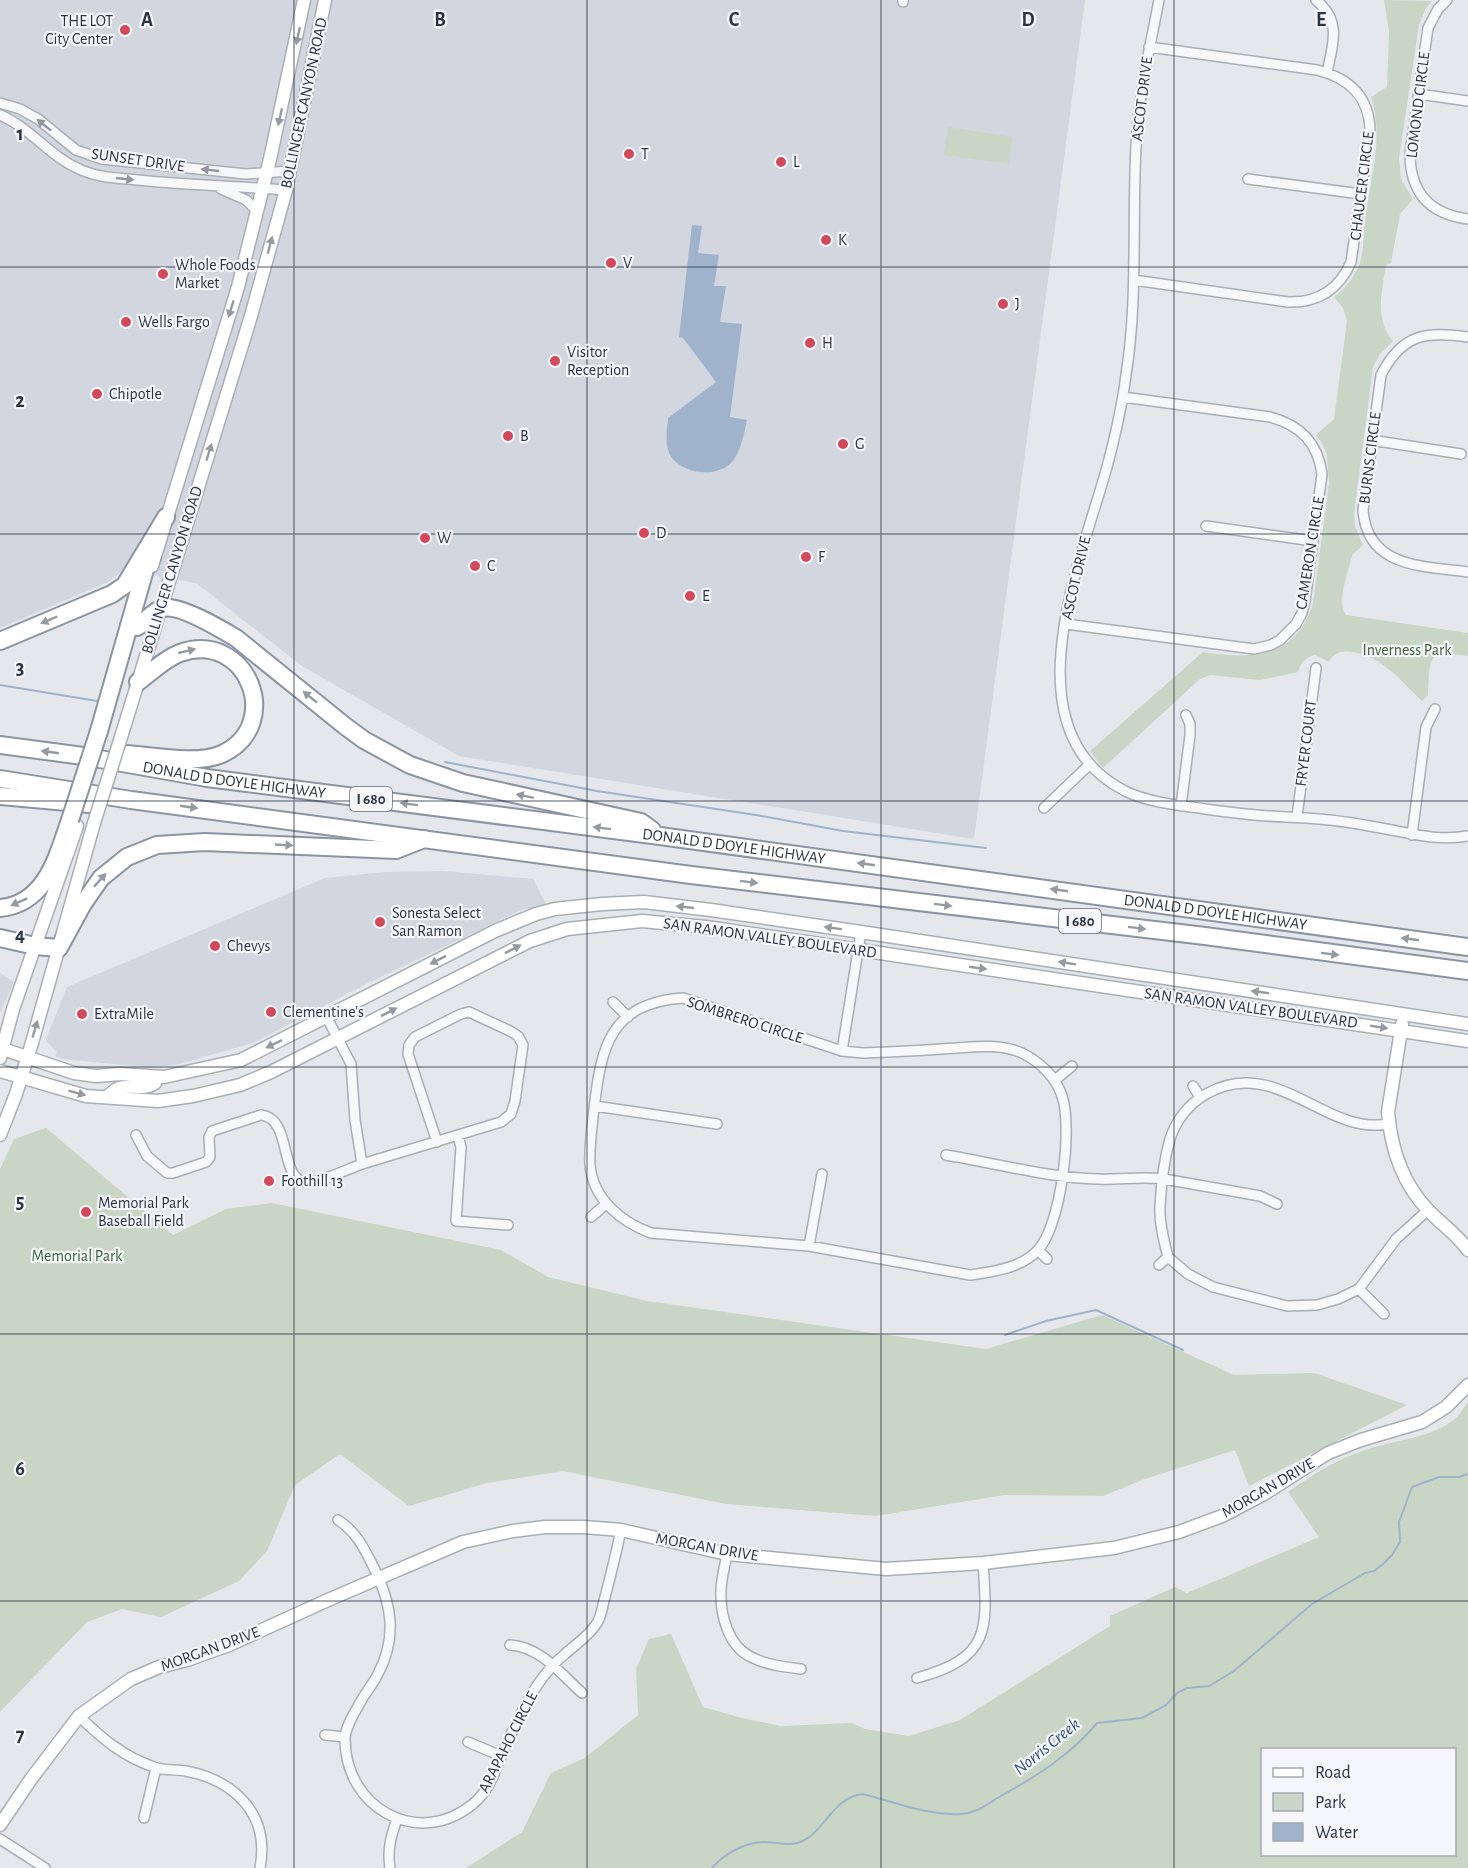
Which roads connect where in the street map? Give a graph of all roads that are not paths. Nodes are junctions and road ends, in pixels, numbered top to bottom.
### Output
1 (304, 0) edge
2 (325, 0) edge
3 (1158, 0) edge
4 (1316, 0) edge
5 (1447, 0) edge
6 (1149, 47) junction
7 (1327, 72) junction
8 (1419, 94) junction
9 (1468, 101) edge
10 (0, 103) edge
11 (0, 115) edge
12 (268, 171) junction
13 (290, 171) junction
14 (1248, 179) dead end
15 (213, 185) junction
16 (264, 188) junction
17 (286, 189) junction
18 (1361, 194) junction
19 (257, 212) junction
20 (1468, 219) edge
21 (1134, 280) junction
22 (1468, 337) edge
23 (1123, 397) junction
24 (1371, 440) junction
25 (1461, 453) dead end
26 (166, 517) junction
27 (1206, 526) dead end
28 (1313, 541) junction
29 (156, 552) junction
30 (1468, 572) edge
31 (160, 608) junction
32 (1066, 624) junction
33 (137, 627) junction
34 (0, 641) edge
35 (1316, 668) dead end
36 (138, 682) junction
37 (1435, 709) dead end
38 (1186, 715) dead end
39 (103, 731) junction
40 (0, 745) edge
41 (83, 756) junction
42 (1090, 764) junction
43 (0, 779) edge
44 (0, 796) edge
45 (131, 800) junction
46 (1181, 806) junction
47 (1044, 808) dead end
48 (1297, 817) junction
49 (74, 821) junction
50 (1412, 835) junction
51 (660, 836) junction
52 (1468, 836) edge
53 (425, 839) junction
54 (0, 908) edge
55 (861, 932) junction
56 (0, 938) edge
57 (35, 946) junction
58 (1468, 947) edge
59 (59, 948) junction
60 (858, 950) junction
61 (1468, 970) edge
62 (613, 1002) dead end
63 (13, 1009) junction
64 (1403, 1013) junction
65 (627, 1017) junction
66 (327, 1018) junction
67 (0, 1022) edge
68 (1468, 1024) edge
69 (1401, 1031) junction
70 (337, 1039) junction
71 (1468, 1041) edge
72 (842, 1051) junction
73 (1, 1052) edge
74 (27, 1058) junction
75 (1072, 1066) dead end
76 (0, 1071) edge
77 (155, 1077) junction
78 (21, 1078) junction
79 (1055, 1080) junction
80 (1193, 1086) dead end
81 (106, 1097) junction
82 (1200, 1097) junction
83 (595, 1106) junction
84 (717, 1124) dead end
85 (1389, 1124) junction
86 (0, 1136) edge
87 (136, 1136) dead end
88 (458, 1137) junction
89 (437, 1142) junction
90 (946, 1155) dead end
91 (362, 1164) junction
92 (822, 1174) dead end
93 (1062, 1175) junction
94 (1164, 1179) junction
95 (606, 1204) junction
96 (1277, 1204) dead end
97 (1428, 1210) junction
98 (591, 1217) dead end
99 (508, 1225) dead end
100 (809, 1246) junction
101 (1038, 1250) junction
102 (1468, 1250) edge
103 (1168, 1257) junction
104 (1047, 1259) dead end
105 (1159, 1265) dead end
106 (1359, 1289) junction
107 (1384, 1314) dead end
108 (1468, 1385) edge
109 (338, 1520) dead end
110 (621, 1530) junction
111 (727, 1554) junction
112 (982, 1563) junction
113 (379, 1578) junction
114 (510, 1645) dead end
115 (552, 1667) junction
116 (801, 1669) dead end
117 (917, 1678) dead end
118 (582, 1693) dead end
119 (79, 1716) junction
120 (325, 1735) dead end
121 (345, 1737) junction
122 (468, 1742) dead end
123 (501, 1756) junction
124 (156, 1768) junction
125 (144, 1818) dead end
126 (397, 1819) junction
127 (0, 1825) edge
128 (0, 1839) edge
129 (45, 1868) edge
130 (260, 1868) edge
131 (390, 1868) edge

1 -> 12 main road, BOLLINGER CANYON ROAD
2 - 13 main road, BOLLINGER CANYON ROAD
3 - 6 street, ASCOT DRIVE
4 - 7 street
5 - 8 street, LOMOND CIRCLE
6 - 7 street, CHAUCER CIRCLE
6 - 21 street, ASCOT DRIVE
7 - 18 street, CHAUCER CIRCLE
8 - 9 street
8 - 20 street, LOMOND CIRCLE
12 -> 10 street, SUNSET DRIVE
11 -> 15 street, SUNSET DRIVE
12 - 13 street, SUNSET DRIVE
12 - 16 main road, BOLLINGER CANYON ROAD
13 - 17 main road, BOLLINGER CANYON ROAD
14 - 18 street
15 - 16 street, SUNSET DRIVE
15 - 19 street, SUNSET DRIVE
16 - 17 street, SUNSET DRIVE
16 - 19 main road, BOLLINGER CANYON ROAD
31 -> 17 main road, BOLLINGER CANYON ROAD
18 - 21 street, CHAUCER CIRCLE
19 -> 26 main road, BOLLINGER CANYON ROAD
21 - 23 street, ASCOT DRIVE
22 - 24 street, BURNS CIRCLE
23 - 28 street, CAMERON CIRCLE
23 - 32 street, ASCOT DRIVE
24 - 25 street
24 - 30 street, BURNS CIRCLE
26 - 29 main road, BOLLINGER CANYON ROAD
26 -> 34 highway
27 - 28 street
28 - 32 street, CAMERON CIRCLE
29 - 33 main road, BOLLINGER CANYON ROAD
29 - 39 highway
31 - 33 highway
31 - 36 main road, BOLLINGER CANYON ROAD
51 -> 31 highway
32 - 42 street, ASCOT DRIVE
33 - 39 main road, BOLLINGER CANYON ROAD
35 - 48 street, FRYER COURT
36 -> 41 highway
36 - 59 main road, BOLLINGER CANYON ROAD, bridge
37 - 50 street
38 - 46 street
39 - 49 highway, bridge
41 -> 40 highway, DONALD D DOYLE HIGHWAY / I 680
51 -> 41 highway, DONALD D DOYLE HIGHWAY / I 680
42 - 46 street, ASCOT DRIVE
42 - 47 street
43 - 45 highway, DONALD D DOYLE HIGHWAY / I 680
44 - 45 highway
45 -> 53 highway, DONALD D DOYLE HIGHWAY / I 680
46 - 48 street, ASCOT DRIVE
48 - 50 street, ASCOT DRIVE
49 -> 54 highway
49 - 57 main road
50 - 52 street, ASCOT DRIVE
58 -> 51 highway, DONALD D DOYLE HIGHWAY / I 680
59 -> 53 highway
53 -> 61 highway, DONALD D DOYLE HIGHWAY / I 680
55 - 60 street
64 -> 55 main road, SAN RAMON VALLEY BOULEVARD
55 -> 66 main road, SAN RAMON VALLEY BOULEVARD
56 - 57 highway
57 - 59 highway
57 - 63 main road
74 -> 59 main road, BOLLINGER CANYON ROAD
60 -> 69 main road, SAN RAMON VALLEY BOULEVARD
70 -> 60 main road, SAN RAMON VALLEY BOULEVARD
60 - 72 street
62 - 65 street
63 - 67 main road
63 - 73 main road
64 - 68 main road, SAN RAMON VALLEY BOULEVARD
64 - 69 main road
65 - 72 street, SOMBRERO CIRCLE
65 - 83 street, SOMBRERO CIRCLE
66 - 70 street
66 -> 77 main road, SAN RAMON VALLEY BOULEVARD
69 - 71 main road, SAN RAMON VALLEY BOULEVARD
69 - 85 main road
70 - 81 main road, SAN RAMON VALLEY BOULEVARD
70 - 91 street
72 - 79 street, SOMBRERO CIRCLE
73 - 74 main road, SAN RAMON VALLEY BOULEVARD
74 - 77 main road, SAN RAMON VALLEY BOULEVARD
74 - 78 main road, BOLLINGER CANYON ROAD
75 - 79 street
76 - 78 main road, SAN RAMON VALLEY BOULEVARD
77 - 81 main road
78 -> 81 main road, SAN RAMON VALLEY BOULEVARD
78 - 86 main road, BOLLINGER CANYON ROAD
79 - 93 street, SOMBRERO CIRCLE
80 - 82 street
82 - 85 street
82 - 94 street
83 - 84 street
83 - 95 street, SOMBRERO CIRCLE
85 - 97 main road
87 - 91 street
88 - 89 street
88 - 89 street
88 - 99 street
89 - 91 street
90 - 93 street
92 - 100 street
93 - 94 street
93 - 101 street, SOMBRERO CIRCLE
94 - 96 street
94 - 103 street
95 - 98 street
95 - 100 street, SOMBRERO CIRCLE
97 - 102 main road
97 - 106 street
100 - 101 street, SOMBRERO CIRCLE
101 - 104 street
103 - 105 street
103 - 106 street
106 - 107 street
108 - 112 main road, MORGAN DRIVE
109 - 113 street
110 - 111 main road, MORGAN DRIVE
110 - 113 main road, MORGAN DRIVE
110 - 115 street, ARAPAHO CIRCLE
111 - 112 main road, MORGAN DRIVE
111 - 116 street
112 - 117 street
113 - 119 main road, MORGAN DRIVE
113 - 121 street
114 - 115 street
115 - 118 street
115 - 123 street, ARAPAHO CIRCLE
119 - 124 street
119 - 127 main road, MORGAN DRIVE
120 - 121 street
121 - 126 street, ARAPAHO CIRCLE
122 - 123 street
123 - 126 street, ARAPAHO CIRCLE
124 - 125 street
124 - 130 street
126 - 131 street
128 - 129 street

